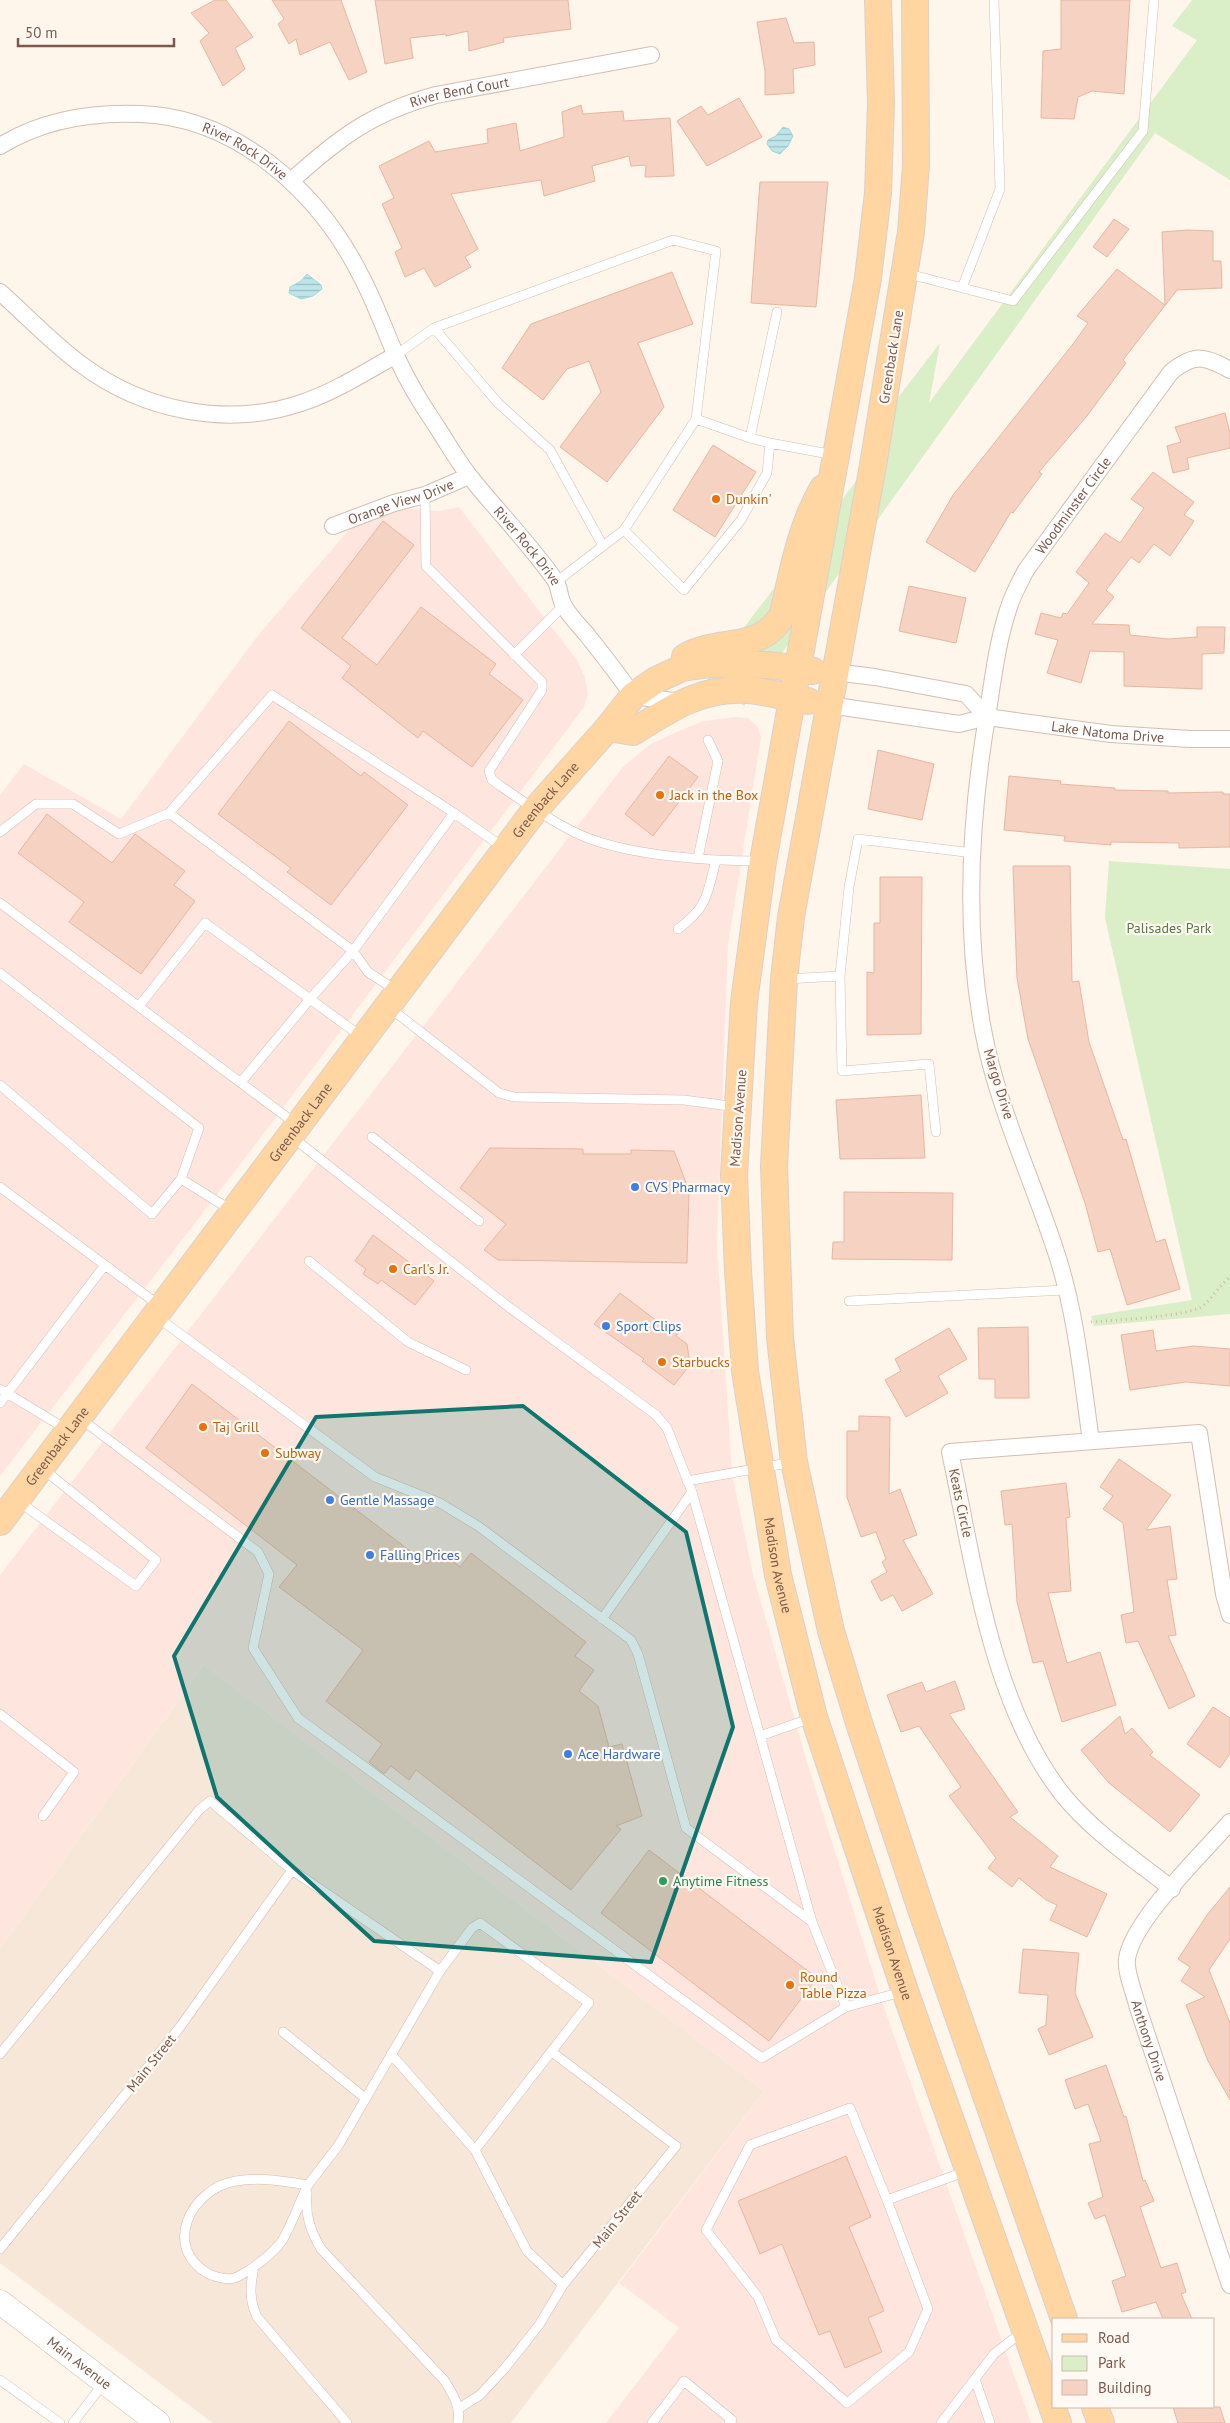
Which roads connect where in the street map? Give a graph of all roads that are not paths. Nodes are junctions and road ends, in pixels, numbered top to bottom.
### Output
1 (878, 0) edge
2 (916, 0) edge
3 (994, 0) edge
4 (1154, 0) edge
5 (651, 55) dead end
6 (0, 146) edge
7 (291, 181) junction
8 (905, 272) junction
9 (962, 288) junction
10 (0, 292) edge
11 (777, 312) dead end
12 (434, 328) junction
13 (396, 355) junction
14 (1230, 370) edge
15 (696, 419) junction
16 (750, 438) junction
17 (770, 443) junction
18 (835, 462) junction
19 (469, 476) junction
20 (425, 495) junction
21 (333, 526) dead end
22 (624, 530) junction
23 (603, 546) junction
24 (556, 582) junction
25 (563, 606) junction
26 (514, 655) junction
27 (797, 669) junction
28 (834, 672) junction
29 (656, 680) junction
30 (633, 696) junction
31 (791, 698) junction
32 (681, 702) junction
33 (828, 705) junction
34 (987, 717) junction
35 (608, 728) junction
36 (1230, 739) edge
37 (708, 740) dead end
38 (536, 810) junction
39 (169, 813) junction
40 (454, 813) junction
41 (0, 832) edge
42 (506, 849) junction
43 (974, 853) junction
44 (698, 858) junction
45 (716, 860) junction
46 (763, 861) junction
47 (0, 903) edge
48 (678, 929) dead end
49 (353, 951) junction
50 (0, 973) edge
51 (840, 976) junction
52 (784, 979) junction
53 (310, 999) junction
54 (394, 999) junction
55 (139, 1006) junction
56 (364, 1038) junction
57 (241, 1082) junction
58 (0, 1085) edge
59 (739, 1107) junction
60 (294, 1130) junction
61 (936, 1132) dead end
62 (372, 1137) dead end
63 (181, 1179) junction
64 (0, 1188) edge
65 (234, 1212) junction
66 (480, 1221) dead end
67 (308, 1261) dead end
68 (105, 1265) junction
69 (1066, 1290) junction
70 (849, 1301) dead end
71 (158, 1311) junction
72 (466, 1370) dead end
73 (4, 1391) edge
74 (0, 1403) edge
75 (74, 1424) junction
76 (1092, 1441) junction
77 (794, 1462) junction
78 (759, 1466) junction
79 (41, 1467) junction
80 (688, 1481) junction
81 (692, 1492) junction
82 (16, 1500) junction
83 (0, 1522) edge
84 (1230, 1615) edge
85 (602, 1619) junction
86 (0, 1714) edge
87 (814, 1718) junction
88 (760, 1736) junction
89 (43, 1816) dead end
90 (1230, 1822) edge
91 (292, 1870) junction
92 (1172, 1888) junction
93 (812, 1922) junction
94 (440, 1971) junction
95 (905, 1991) junction
96 (846, 2007) junction
97 (283, 2032) dead end
98 (552, 2052) junction
99 (0, 2054) edge
100 (391, 2054) junction
101 (365, 2098) junction
102 (475, 2150) junction
103 (970, 2170) junction
104 (308, 2185) junction
105 (887, 2200) junction
106 (0, 2249) edge
107 (254, 2267) junction
108 (563, 2285) junction
109 (1230, 2285) edge
110 (0, 2302) edge
111 (1064, 2318) edge
112 (1026, 2330) junction
113 (975, 2379) junction
114 (0, 2380) edge
115 (104, 2382) junction
116 (1052, 2406) edge
117 (1053, 2408) edge
118 (1095, 2408) edge
119 (458, 2409) junction
120 (60, 2423) edge
121 (73, 2423) edge
122 (158, 2423) edge
123 (347, 2423) edge
124 (458, 2423) edge
125 (652, 2423) edge
126 (729, 2423) edge
127 (941, 2423) edge
128 (990, 2423) edge
129 (1058, 2423) edge
130 (1101, 2423) edge

1 - 18 main road
2 - 8 main road, Greenback Lane
3 - 9 lane
4 - 9 lane
5 - 7 street, River Bend Court
6 - 7 street, River Rock Drive
7 - 13 street, River Rock Drive
8 - 9 lane
8 - 28 main road, Greenback Lane
10 - 13 street
11 - 16 lane
12 - 13 lane
12 - 15 lane
12 - 23 lane
13 - 19 street, River Rock Drive
14 - 34 street, Woodminster Circle
15 - 16 lane
15 - 22 lane
16 - 17 lane
17 - 18 lane
17 - 22 lane
18 - 27 main road
18 - 29 main road
19 - 20 street, Orange View Drive
19 - 24 street, River Rock Drive
20 - 21 street, Orange View Drive
20 - 26 lane
22 - 23 lane
23 - 24 lane
24 - 25 street, River Rock Drive
25 - 26 lane
25 - 30 street, River Rock Drive
26 - 38 lane
27 - 28 main road, Greenback Lane
27 - 29 main road, Greenback Lane
27 - 31 main road, Madison Avenue
28 - 33 main road
28 - 34 street
29 - 30 main road, Greenback Lane
30 - 32 street
30 - 35 main road, Greenback Lane
31 - 32 main road
31 - 33 main road
31 - 46 main road, Madison Avenue
32 - 35 main road
33 - 34 street, Lake Natoma Drive
33 - 52 main road
34 - 36 street, Lake Natoma Drive
34 - 43 street, Margo Drive
35 - 38 main road, Greenback Lane
37 - 44 lane
38 - 42 main road, Greenback Lane
38 - 44 lane
39 - 40 lane
39 - 41 lane
39 - 49 lane
40 - 42 lane
40 - 49 lane
42 - 54 main road, Greenback Lane
43 - 51 lane
43 - 69 street, Margo Drive
44 - 45 lane
45 - 46 lane
45 - 48 lane
46 - 59 main road, Madison Avenue
47 - 55 lane
49 - 53 lane
49 - 54 lane
50 - 63 lane
51 - 52 lane
51 - 61 lane
52 - 77 main road
53 - 55 lane
53 - 56 lane
53 - 57 lane
54 - 56 main road, Greenback Lane
54 - 59 lane
55 - 57 lane
56 - 60 main road, Greenback Lane
57 - 60 lane
58 - 63 lane
59 - 78 main road, Madison Avenue
60 - 65 main road, Greenback Lane
60 - 80 lane
62 - 66 lane
63 - 65 lane
64 - 68 lane
65 - 71 main road, Greenback Lane
67 - 72 lane
68 - 71 lane
68 - 73 lane
69 - 70 lane
69 - 76 street, Margo Drive
71 - 75 main road, Greenback Lane
71 - 85 lane
73 - 74 lane
73 - 75 lane
75 - 79 main road, Greenback Lane
75 - 96 lane
76 - 84 street, Keats Circle
76 - 92 street, Keats Circle
77 - 78 lane
77 - 111 main road
78 - 80 lane
78 - 87 main road, Madison Avenue
79 - 82 main road, Greenback Lane
79 - 82 lane
80 - 81 lane
81 - 85 lane
81 - 88 lane
82 - 83 main road, Greenback Lane
85 - 93 lane
86 - 89 lane
87 - 88 lane
87 - 95 main road, Madison Avenue
88 - 93 lane
90 - 92 street, Anthony Drive
91 - 94 lane
91 - 99 lane
91 - 106 lane, Main Street
92 - 109 street, Anthony Drive
93 - 96 lane
94 - 98 lane
94 - 100 lane
95 - 96 lane
95 - 103 main road, Madison Avenue
97 - 101 lane
98 - 102 lane
98 - 108 lane, Main Street
100 - 101 lane
100 - 102 lane
101 - 104 lane
102 - 108 lane
103 - 105 lane
103 - 112 main road, Madison Avenue
104 - 107 lane
104 - 107 lane
104 - 119 lane
105 - 105 lane
107 - 123 lane
108 - 119 lane
110 - 115 street, Main Avenue
112 - 113 lane
112 - 116 main road, Madison Avenue
113 - 127 lane
113 - 128 lane
114 - 120 lane
115 - 121 lane
115 - 122 street, Main Avenue
117 - 129 main road, Madison Avenue
118 - 130 main road
119 - 124 lane
125 - 126 lane

